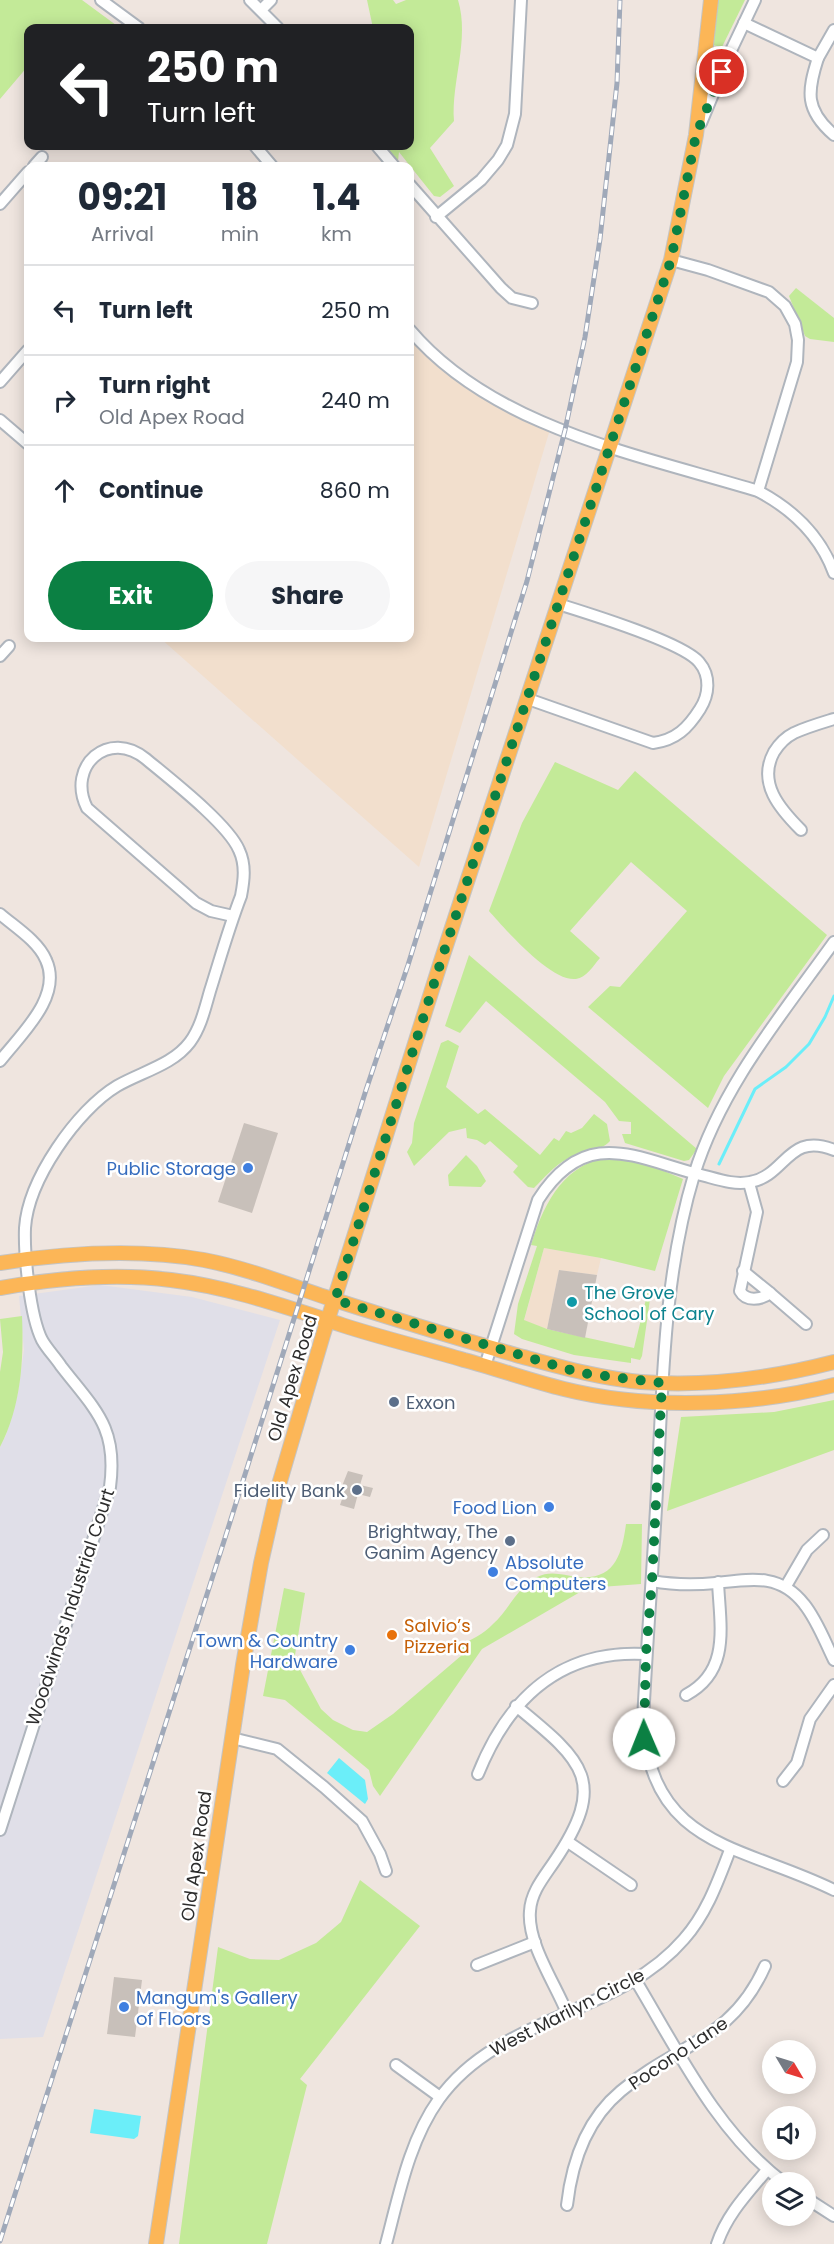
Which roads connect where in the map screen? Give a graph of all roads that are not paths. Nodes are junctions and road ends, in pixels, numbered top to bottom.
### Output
1 (102, 0) edge
2 (250, 0) edge
3 (272, 0) edge
4 (521, 0) edge
5 (711, 0) edge
6 (755, 0) edge
7 (261, 10) junction
8 (744, 23) junction
9 (134, 24) edge
10 (274, 24) edge
11 (834, 30) edge
12 (818, 58) junction
13 (728, 59) junction
14 (704, 71) junction
15 (696, 135) junction
16 (834, 135) edge
17 (258, 150) edge
18 (380, 150) edge
19 (42, 157) dead end
20 (38, 162) edge
21 (269, 162) edge
22 (390, 162) edge
23 (24, 177) edge
24 (414, 190) edge
25 (0, 204) edge
26 (436, 216) junction
27 (671, 260) junction
28 (531, 303) dead end
29 (414, 334) edge
30 (24, 355) edge
31 (0, 382) edge
32 (0, 420) edge
33 (24, 441) edge
34 (608, 446) junction
35 (758, 490) junction
36 (834, 573) edge
37 (558, 603) junction
38 (9, 646) dead end
39 (0, 656) edge
40 (528, 699) junction
41 (834, 719) edge
42 (801, 830) dead end
43 (0, 914) edge
44 (233, 916) junction
45 (834, 942) edge
46 (0, 1061) edge
47 (834, 1150) edge
48 (694, 1174) junction
49 (749, 1183) junction
50 (28, 1258) junction
51 (0, 1263) edge
52 (743, 1271) junction
53 (30, 1283) junction
54 (0, 1288) edge
55 (770, 1293) junction
56 (335, 1300) junction
57 (328, 1320) junction
58 (806, 1324) dead end
59 (491, 1348) junction
60 (834, 1362) edge
61 (485, 1366) junction
62 (662, 1383) junction
63 (834, 1385) edge
64 (662, 1402) junction
65 (823, 1535) dead end
66 (652, 1581) junction
67 (718, 1582) junction
68 (786, 1586) junction
69 (646, 1654) junction
70 (834, 1660) edge
71 (834, 1685) edge
72 (686, 1695) dead end
73 (516, 1706) junction
74 (232, 1738) junction
75 (477, 1774) dead end
76 (783, 1781) dead end
77 (0, 1830) edge
78 (568, 1842) junction
79 (730, 1850) junction
80 (386, 1871) dead end
81 (631, 1885) dead end
82 (834, 1890) edge
83 (535, 1942) junction
84 (477, 1965) dead end
85 (765, 1966) dead end
86 (636, 1981) junction
87 (567, 2013) junction
88 (679, 2053) junction
89 (396, 2065) dead end
90 (440, 2097) junction
91 (767, 2170) junction
92 (770, 2172) edge
93 (816, 2204) edge
94 (567, 2205) dead end
95 (834, 2216) edge
96 (156, 2244) edge
97 (386, 2244) edge
98 (717, 2244) edge

1 - 9 street
2 - 7 street
3 - 7 street
4 - 26 street
5 - 14 main road, Old Apex Road
6 - 8 street
7 - 10 street
8 - 12 street
8 - 13 street
11 - 12 street
12 - 16 street
13 - 14 street
13 - 15 street
14 - 15 main road, Old Apex Road
15 - 27 main road, Old Apex Road
17 - 21 street
18 - 22 street
19 - 20 street
23 - 25 street
24 - 26 street
26 - 28 street
27 - 34 main road, Old Apex Road
27 - 35 street
29 - 34 street
30 - 31 street
32 - 33 street
34 - 35 street
34 - 37 main road, Old Apex Road
35 - 36 street
37 - 40 main road, Old Apex Road
37 - 40 street
38 - 39 street
40 - 56 main road, Old Apex Road
41 - 42 street
43 - 46 street
44 - 44 street, Woodwinds Industrial Court
44 - 50 street, Woodwinds Industrial Court
45 - 48 street
47 - 49 street
48 - 49 street
48 - 59 street
48 - 62 street
49 - 52 street
50 - 51 main road
50 - 53 street, Woodwinds Industrial Court
50 - 56 main road
52 - 55 street
52 - 55 street
53 - 54 main road
53 - 57 main road
53 - 77 street, Woodwinds Industrial Court
55 - 58 street
56 - 57 main road, Old Apex Road
56 - 59 main road
57 - 61 main road
57 - 74 main road, Old Apex Road
59 - 61 street
59 - 62 main road
60 - 62 main road
61 - 64 main road
62 - 64 street
63 - 64 main road
64 - 66 street
65 - 68 street
66 - 67 street
66 - 69 street
67 - 68 street
67 - 72 street
68 - 70 street
69 - 73 street
69 - 79 street
71 - 76 street
73 - 75 street
73 - 78 street
74 - 80 street
74 - 96 main road, Old Apex Road
78 - 81 street
78 - 83 street
79 - 82 street
79 - 86 street, West Marilyn Circle
83 - 84 street
83 - 87 street
85 - 88 street, Pocono Lane
86 - 87 street, West Marilyn Circle
86 - 88 street
87 - 90 street, West Marilyn Circle
88 - 91 street
88 - 94 street, Pocono Lane
89 - 90 street
90 - 97 street, West Marilyn Circle
91 - 92 street
91 - 98 street
93 - 95 street

